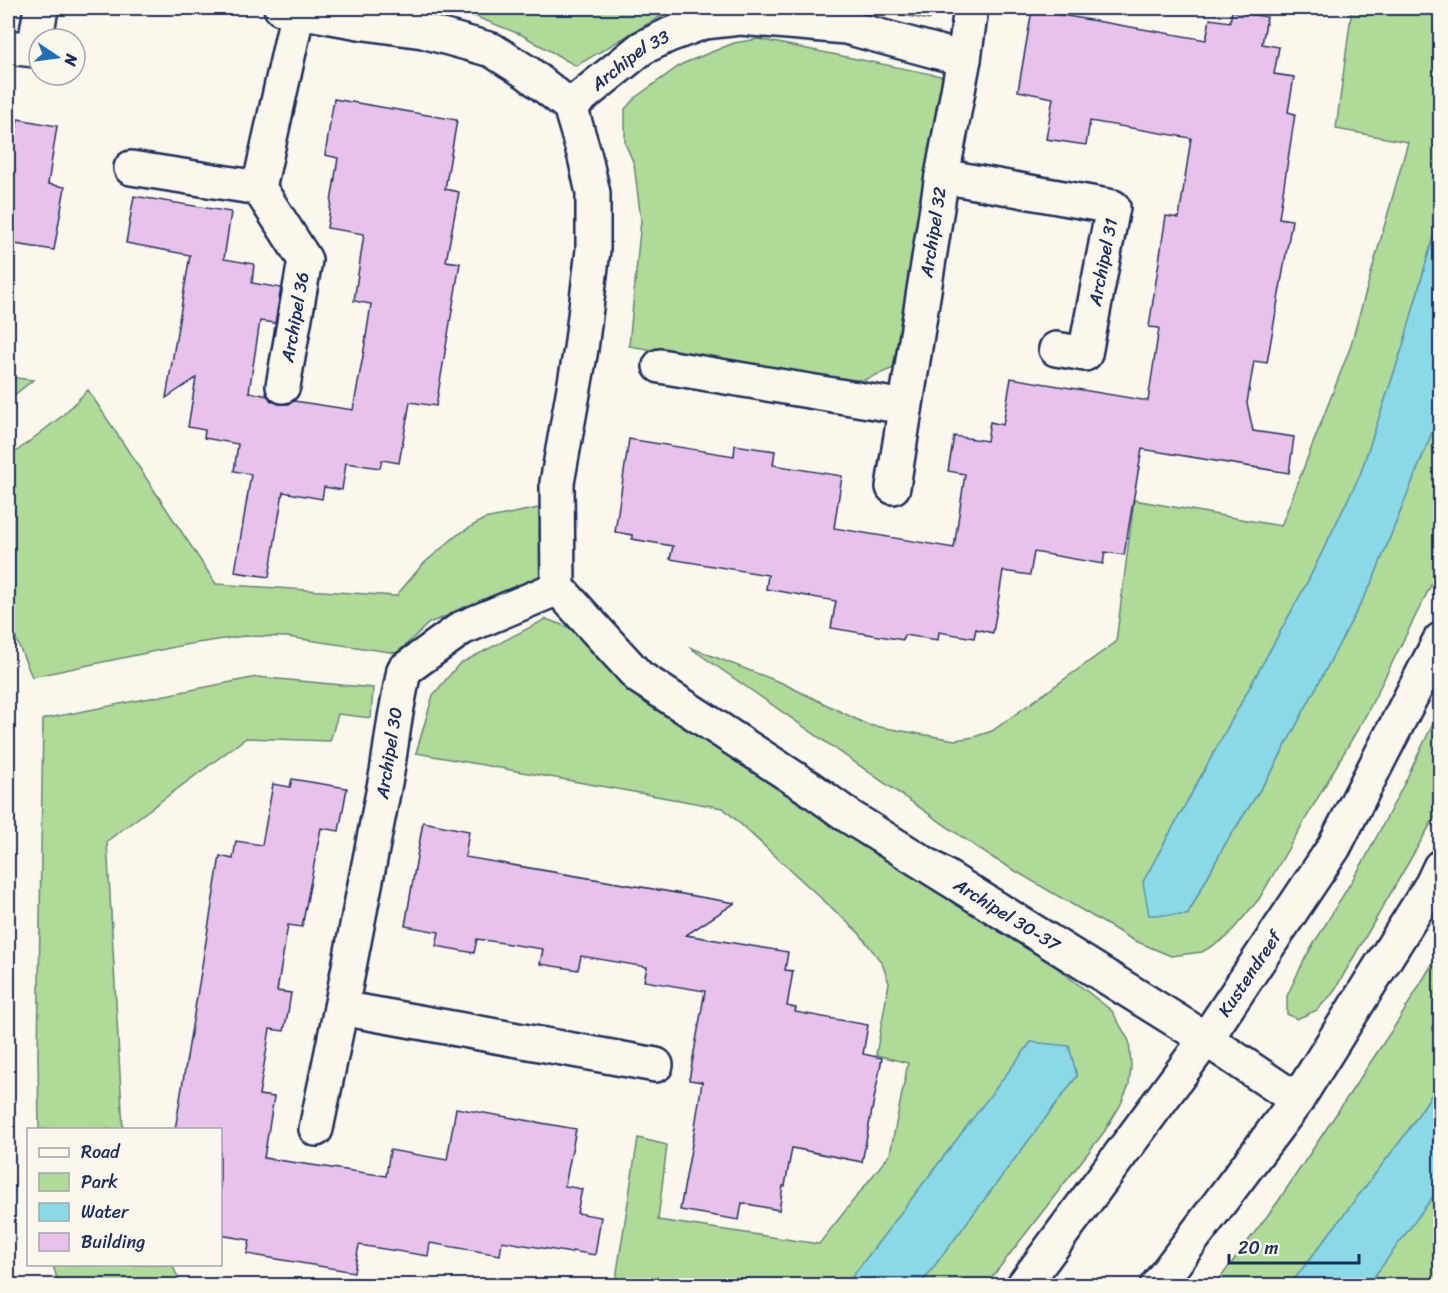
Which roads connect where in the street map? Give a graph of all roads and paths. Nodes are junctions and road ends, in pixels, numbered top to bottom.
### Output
1 (40, 8) edge
2 (971, 8) edge
3 (290, 9) edge
4 (367, 15) edge
5 (8, 47) edge
6 (964, 59) junction
7 (570, 106) junction
8 (131, 168) dead end
9 (942, 176) junction
10 (259, 188) junction
11 (1056, 349) dead end
12 (660, 366) dead end
13 (283, 386) dead end
14 (905, 406) junction
15 (893, 487) dead end
16 (558, 588) junction
17 (1440, 640) edge
18 (1440, 867) edge
19 (341, 1008) junction
20 (1206, 1039) junction
21 (656, 1065) dead end
22 (1297, 1100) junction
23 (316, 1130) dead end
24 (1023, 1286) edge
25 (1157, 1286) edge

1 - 5 street
2 - 6 street
3 - 4 street
3 - 10 street
4 - 7 street
6 - 7 street, Archipel 33
6 - 9 street, Archipel 32
7 - 16 street
8 - 10 street
9 - 11 street, Archipel 31
9 - 14 street, Archipel 32
10 - 13 street, Archipel 36
12 - 14 street
14 - 15 street, Archipel 32
16 - 19 street, Archipel 30
16 - 20 street, Archipel 30-37
17 - 20 street, Kustendreef
18 - 22 street
19 - 21 street
19 - 23 street, Archipel 30
20 - 22 street, Archipel 30-37
20 - 24 street, Kustendreef
22 - 25 street

